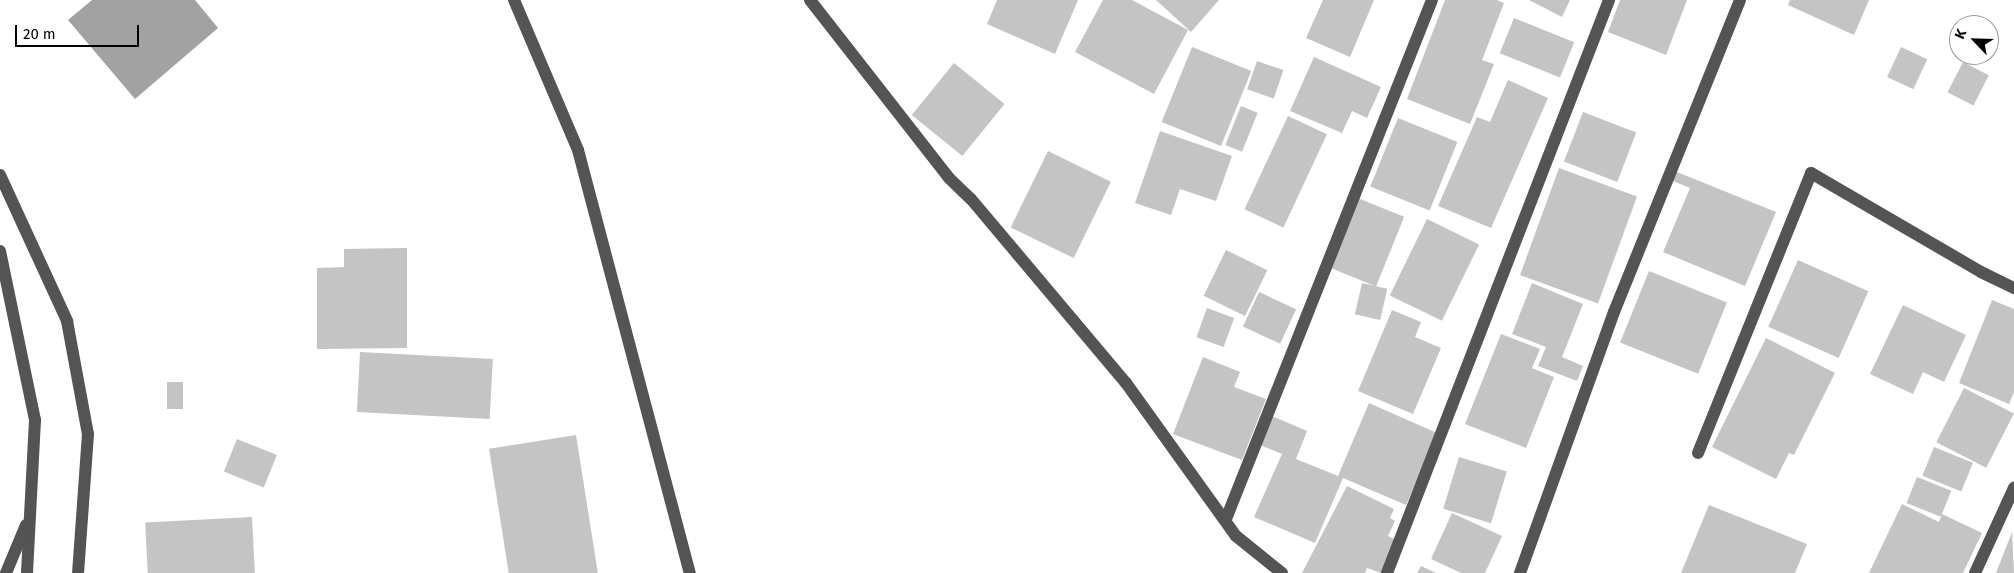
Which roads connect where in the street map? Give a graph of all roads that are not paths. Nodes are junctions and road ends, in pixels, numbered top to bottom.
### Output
1 (514, 0) edge
2 (810, 0) edge
3 (1432, 0) edge
4 (1609, 0) edge
5 (1740, 0) edge
6 (0, 175) edge
7 (0, 251) edge
8 (2014, 288) edge
9 (1698, 453) dead end
10 (2014, 488) edge
11 (30, 516) junction
12 (1226, 519) junction
13 (6, 573) edge
14 (27, 573) edge
15 (78, 573) edge
16 (690, 573) edge
17 (1282, 573) edge
18 (1387, 573) edge
19 (1520, 573) edge
20 (1975, 573) edge

1 - 16 street
2 - 12 street
3 - 12 street
4 - 18 street
5 - 19 street
6 - 15 street
7 - 11 street
8 - 9 street
10 - 20 street
11 - 13 street
11 - 14 street
12 - 17 street

